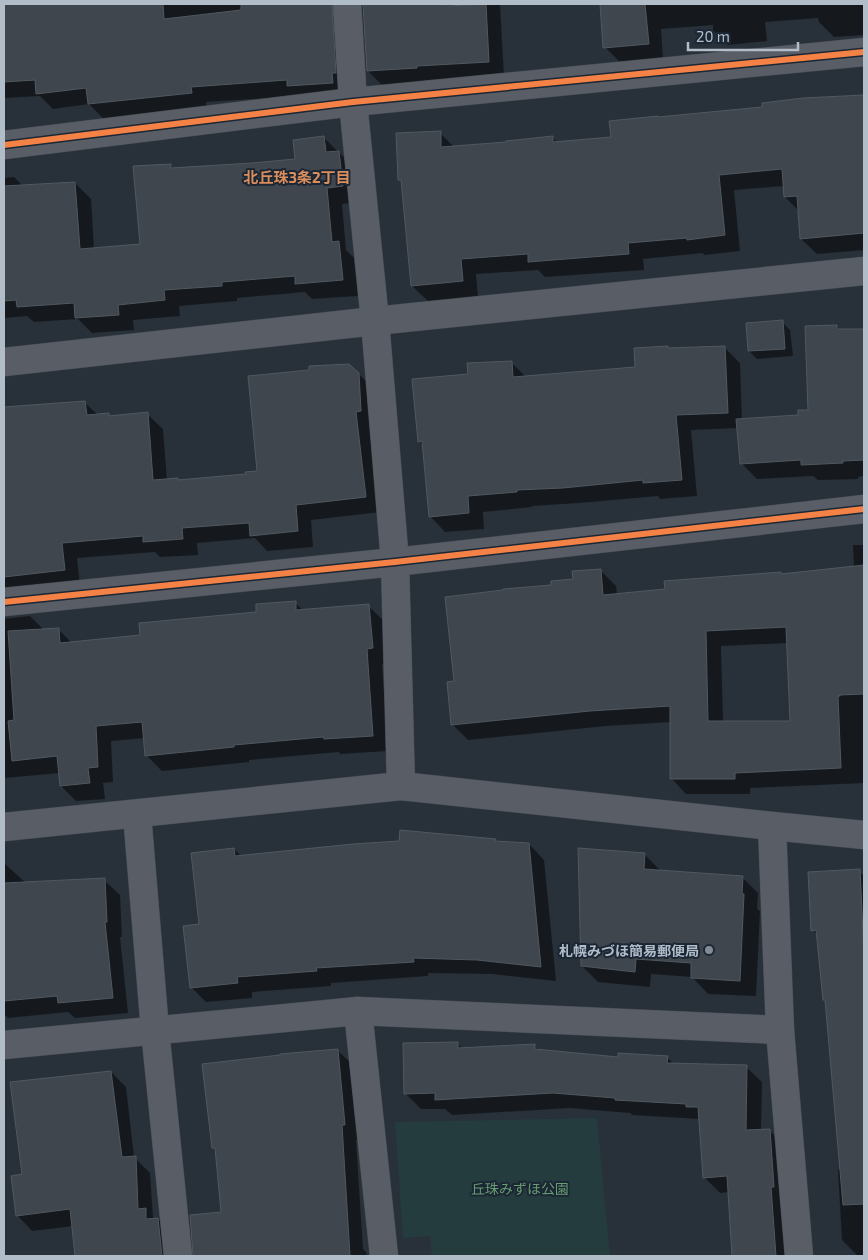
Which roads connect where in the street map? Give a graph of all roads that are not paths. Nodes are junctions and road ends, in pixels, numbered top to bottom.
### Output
1 (347, 4) edge
2 (864, 52) edge
3 (353, 102) junction
4 (4, 145) edge
5 (864, 271) edge
6 (375, 321) junction
7 (4, 362) edge
8 (864, 509) edge
9 (395, 562) junction
10 (4, 602) edge
11 (401, 786) junction
12 (137, 814) junction
13 (772, 826) junction
14 (4, 827) edge
15 (864, 835) edge
16 (358, 1010) junction
17 (154, 1030) junction
18 (780, 1030) junction
19 (4, 1045) edge
20 (178, 1256) edge
21 (384, 1256) edge
22 (799, 1256) edge

1 - 3 street
2 - 3 street
3 - 4 street
3 - 6 street
5 - 6 street
6 - 7 street
6 - 9 street
8 - 9 street
9 - 10 street
9 - 11 street
11 - 12 street
11 - 13 street
12 - 14 street
12 - 17 street
13 - 15 street
13 - 18 street
16 - 17 street
16 - 18 street
16 - 21 street
17 - 19 street
17 - 20 street
18 - 22 street

